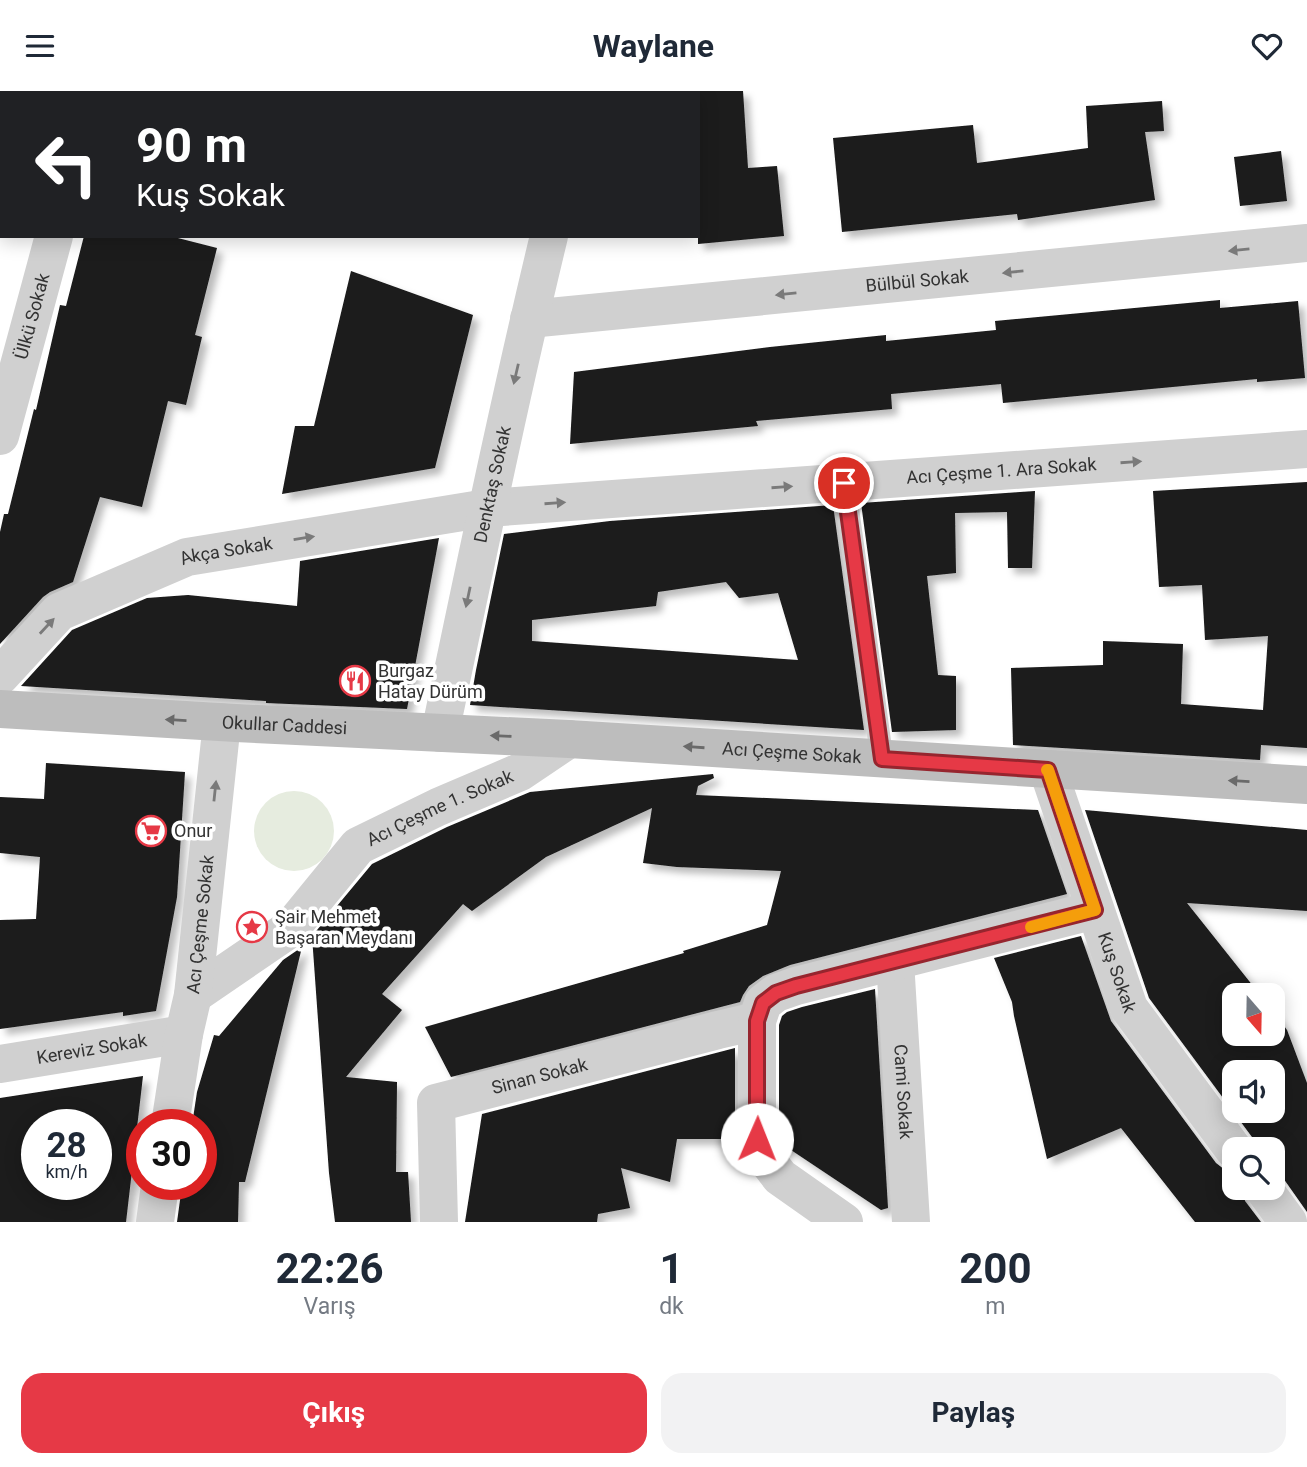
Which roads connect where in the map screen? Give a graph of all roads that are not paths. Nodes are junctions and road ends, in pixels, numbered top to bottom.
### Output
1 (53, 238) edge
2 (549, 238) edge
3 (1307, 243) edge
4 (529, 319) junction
5 (0, 436) edge
6 (1307, 449) edge
7 (844, 483) junction
8 (486, 508) junction
9 (0, 676) edge
10 (0, 709) edge
11 (222, 722) junction
12 (440, 733) junction
13 (569, 739) junction
14 (882, 759) junction
15 (1048, 770) junction
16 (1307, 785) edge
17 (1095, 910) junction
18 (895, 961) junction
19 (193, 995) junction
20 (757, 1021) junction
21 (184, 1034) junction
22 (0, 1064) edge
23 (172, 1109) edge
24 (1224, 1137) edge
25 (158, 1200) edge
26 (1272, 1200) edge
27 (155, 1222) edge
28 (439, 1222) edge
29 (844, 1222) edge
30 (911, 1222) edge
31 (1288, 1222) edge

1 - 5 street, Ülkü Sokak
2 - 4 street, Denktaş Sokak
3 -> 4 street, Bülbül Sokak
4 -> 8 street, Denktaş Sokak
7 -> 6 street, Acı Çeşme 1. Ara Sokak
8 -> 7 street, Acı Çeşme 1. Ara Sokak
7 - 14 lane
9 -> 8 street, Akça Sokak
8 -> 12 street, Denktaş Sokak
11 -> 10 main road, Okullar Caddesi
11 - 12 main road, Okullar Caddesi
19 -> 11 street, Acı Çeşme Sokak
13 -> 12 main road, Okullar Caddesi
14 -> 13 main road, Acı Çeşme Sokak
13 - 19 street, Acı Çeşme 1. Sokak
14 - 15 main road, Acı Çeşme Sokak
16 -> 15 main road, Acı Çeşme Sokak
15 - 17 street, Kuş Sokak
17 - 18 street
17 - 24 street, Kuş Sokak
18 - 20 street
18 - 30 street, Cami Sokak
19 - 21 street, Acı Çeşme Sokak
20 - 28 street, Sinan Sokak
20 - 29 street
21 - 22 street, Kereviz Sokak
21 - 23 street, Acı Çeşme Sokak
25 - 27 street
26 - 31 street

